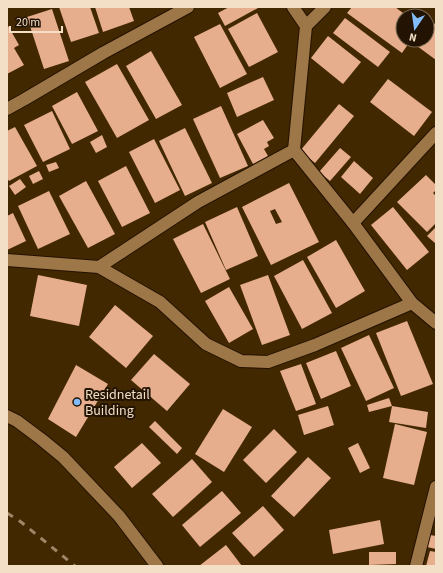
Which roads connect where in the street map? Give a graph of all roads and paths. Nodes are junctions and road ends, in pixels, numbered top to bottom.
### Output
1 (188, 7) edge
2 (293, 7) edge
3 (325, 7) edge
4 (306, 26) junction
5 (7, 109) edge
6 (436, 133) edge
7 (294, 150) junction
8 (353, 223) junction
9 (7, 260) edge
10 (99, 267) junction
11 (412, 303) junction
12 (436, 323) edge
13 (7, 416) edge
14 (436, 487) edge
15 (157, 566) edge
16 (416, 566) edge

1 - 5 street
2 - 4 street
3 - 4 street
4 - 7 street
6 - 8 street
7 - 8 street
7 - 10 street
8 - 11 street
9 - 10 street
10 - 11 street
11 - 12 street
13 - 15 street
14 - 16 street

